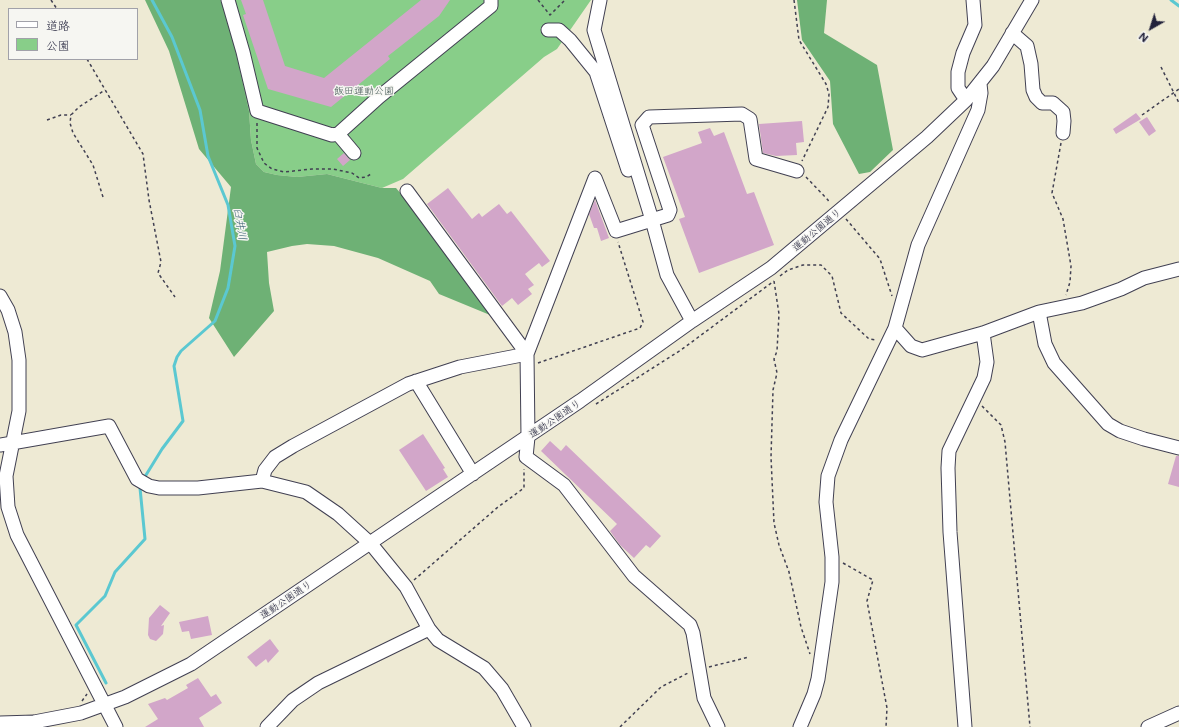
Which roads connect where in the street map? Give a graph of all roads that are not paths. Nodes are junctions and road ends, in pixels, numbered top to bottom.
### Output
1 (228, 0) edge
2 (600, 0) edge
3 (973, 0) edge
4 (1032, 0) edge
5 (491, 3) edge
6 (548, 30) dead end
7 (1012, 33) junction
8 (980, 84) junction
9 (966, 100) junction
10 (1063, 133) road end
11 (338, 134) junction
12 (354, 153) dead end
13 (797, 171) road end
14 (407, 191) dead end
15 (644, 193) junction
16 (652, 220) junction
17 (1179, 269) edge
18 (0, 296) edge
19 (1038, 312) junction
20 (692, 321) junction
21 (895, 328) junction
22 (983, 333) junction
23 (527, 354) junction
24 (416, 381) junction
25 (528, 437) junction
26 (6, 443) edge
27 (1179, 448) edge
28 (473, 474) junction
29 (262, 481) junction
30 (371, 544) junction
31 (429, 629) junction
32 (103, 705) junction
33 (1179, 713) edge
34 (0, 723) edge
35 (116, 727) edge
36 (267, 727) edge
37 (524, 727) edge
38 (718, 727) edge
39 (800, 727) edge
40 (965, 727) edge
41 (1148, 727) edge

1 - 11 street
2 - 15 street
3 - 9 street
4 - 7 street, 運動公園通り
5 - 11 street
6 - 15 street
7 - 8 street, 運動公園通り
7 - 10 street
8 - 9 street, 運動公園通り
8 - 21 street
9 - 20 street, 運動公園通り
11 - 12 street
13 - 16 street
14 - 23 street
15 - 16 street
16 - 20 street
16 - 23 street
17 - 19 street
18 - 26 street
19 - 22 street
19 - 27 street
20 - 25 street, 運動公園通り
21 - 22 street
21 - 39 street
22 - 40 street
23 - 24 street
23 - 25 street
24 - 28 street
24 - 29 street
25 - 28 street, 運動公園通り
25 - 38 street
26 - 29 street
26 - 32 street
28 - 30 street, 運動公園通り
29 - 30 street
30 - 31 street
30 - 32 street, 運動公園通り
31 - 36 street
31 - 37 street
32 - 34 street, 運動公園通り
32 - 35 street
33 - 41 street

